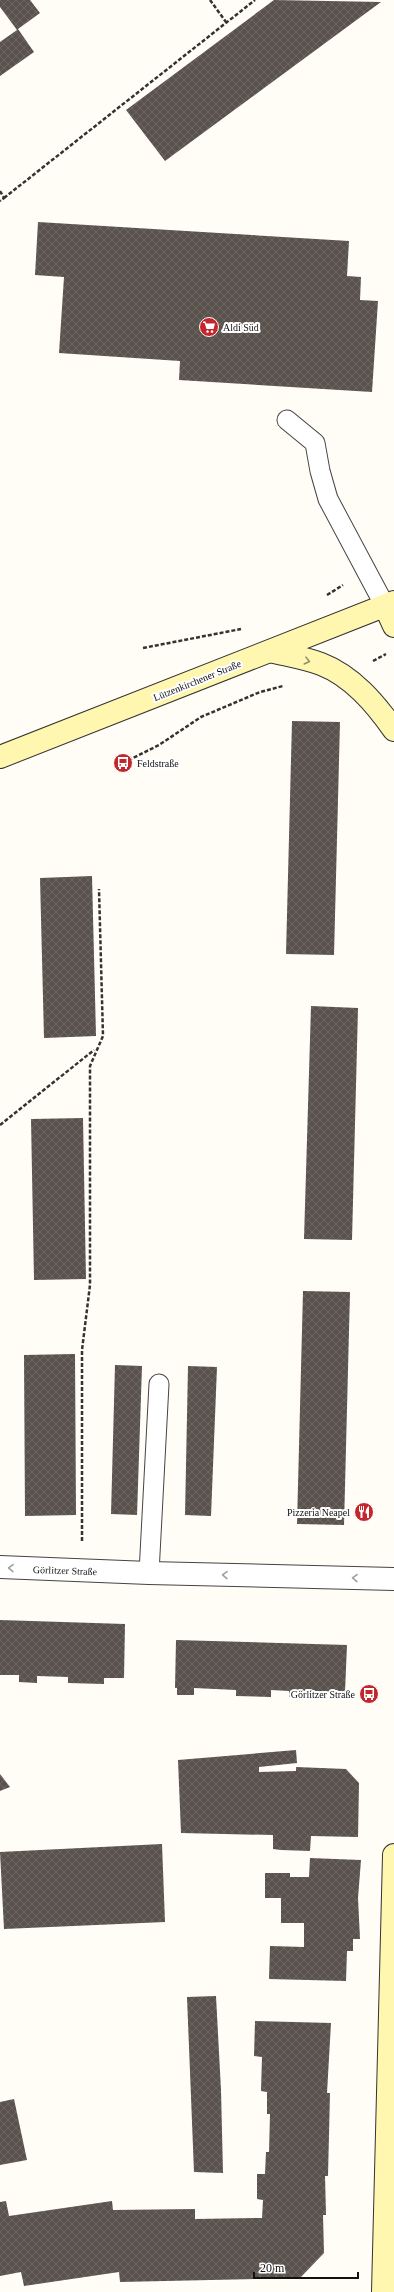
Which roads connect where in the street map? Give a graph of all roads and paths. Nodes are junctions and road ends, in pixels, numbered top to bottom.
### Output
1 (210, 0) edge
2 (255, 0) edge
3 (226, 22) junction
4 (0, 191) edge
5 (4, 198) junction
6 (0, 200) edge
7 (287, 420) dead end
8 (390, 604) edge
9 (394, 626) edge
10 (247, 627) dead end
11 (143, 648) dead end
12 (270, 651) junction
13 (286, 685) dead end
14 (394, 730) edge
15 (0, 757) edge
16 (123, 763) dead end
17 (99, 889) dead end
18 (95, 1050) junction
19 (0, 1125) edge
20 (159, 1384) dead end
21 (0, 1567) edge
22 (82, 1571) junction
23 (149, 1573) junction
24 (394, 1579) edge
25 (394, 1855) edge
26 (391, 2057) edge
27 (390, 2170) edge
28 (383, 2292) edge

1 - 3 path
2 - 3 path
3 - 5 path
4 - 5 path
5 - 6 path
7 - 8 lane
8 - 9 main road
8 - 12 main road, Lützenkirchener Straße
10 - 11 path
12 -> 14 main road
12 - 15 main road, Lützenkirchener Straße
13 - 16 path
17 - 18 path
18 - 19 path
18 - 22 path
20 - 23 lane
22 -> 21 street, Görlitzer Straße
22 - 23 street, Görlitzer Straße
24 -> 23 street, Görlitzer Straße
25 - 26 main road
26 - 27 main road
27 - 28 main road

